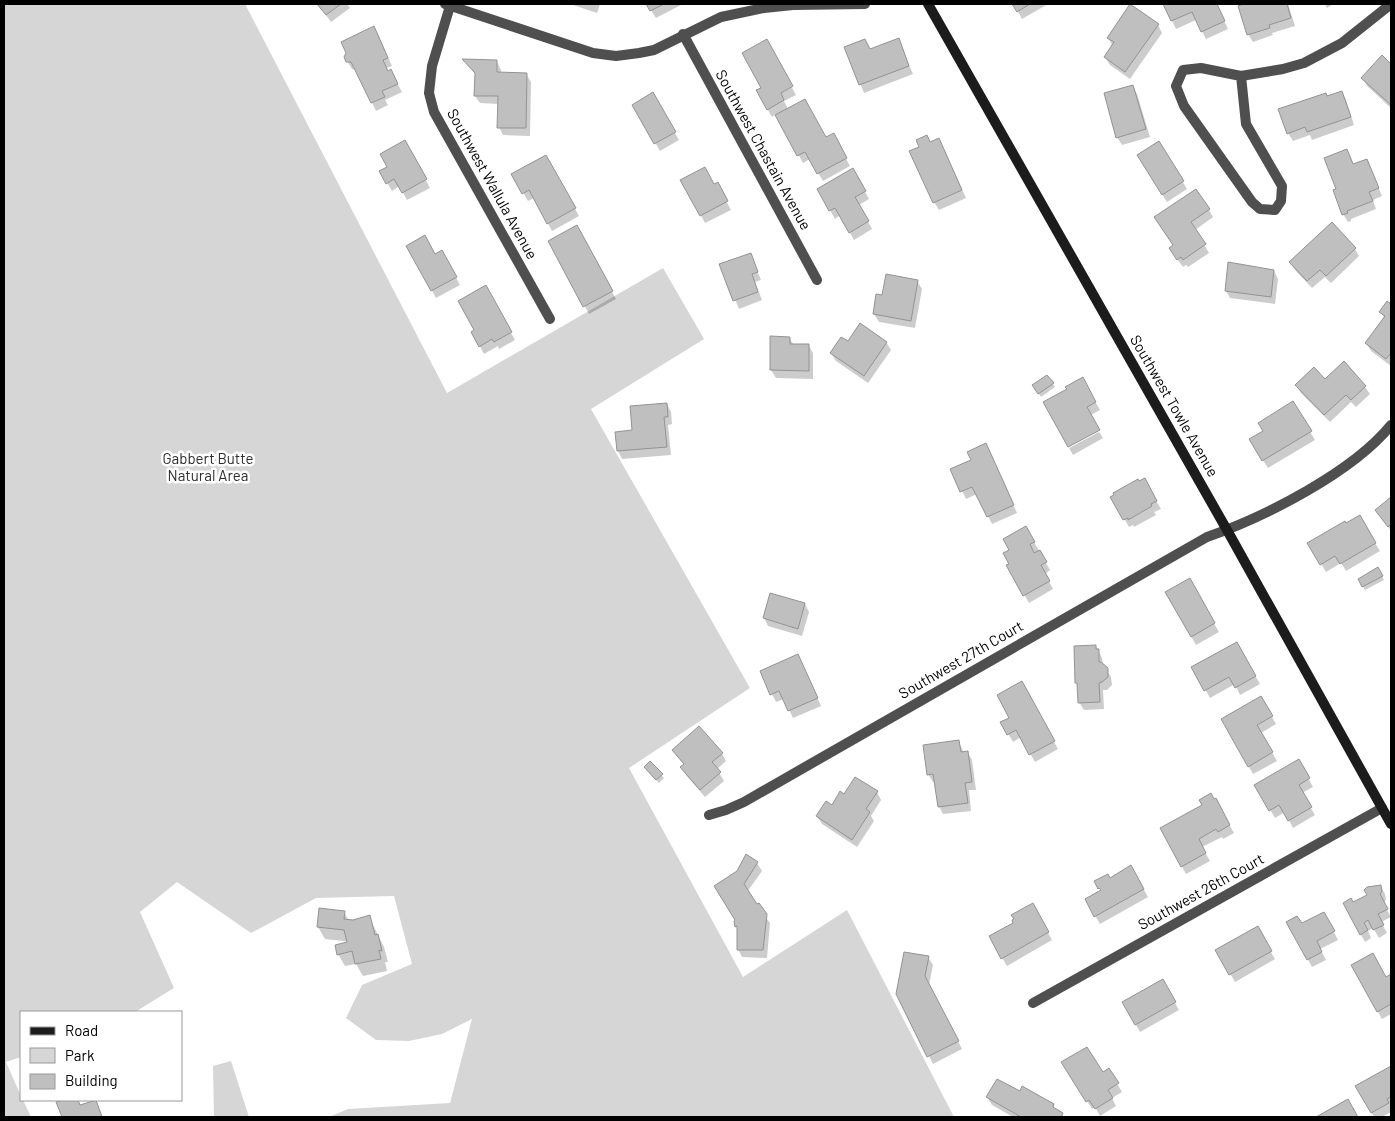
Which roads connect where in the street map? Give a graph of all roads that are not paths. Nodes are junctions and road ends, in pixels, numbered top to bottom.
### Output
1 (865, 4) edge
2 (928, 4) edge
3 (1391, 4) edge
4 (448, 5) edge
5 (683, 34) junction
6 (1241, 76) junction
7 (817, 280) dead end
8 (550, 319) dead end
9 (1391, 425) edge
10 (1227, 530) junction
11 (1382, 808) junction
12 (709, 815) dead end
13 (1391, 824) edge
14 (1033, 1003) dead end

1 - 5 street
2 - 10 main road, Southwest Towle Avenue
3 - 6 street
4 - 5 street
4 - 8 street, Southwest Wallula Avenue
5 - 7 street, Southwest Chastain Avenue
6 - 6 street
9 - 10 street, Southwest 27th Court
10 - 11 main road, Southwest Towle Avenue
10 - 12 street, Southwest 27th Court
11 - 13 main road, Southwest Towle Avenue
11 - 14 street, Southwest 26th Court

